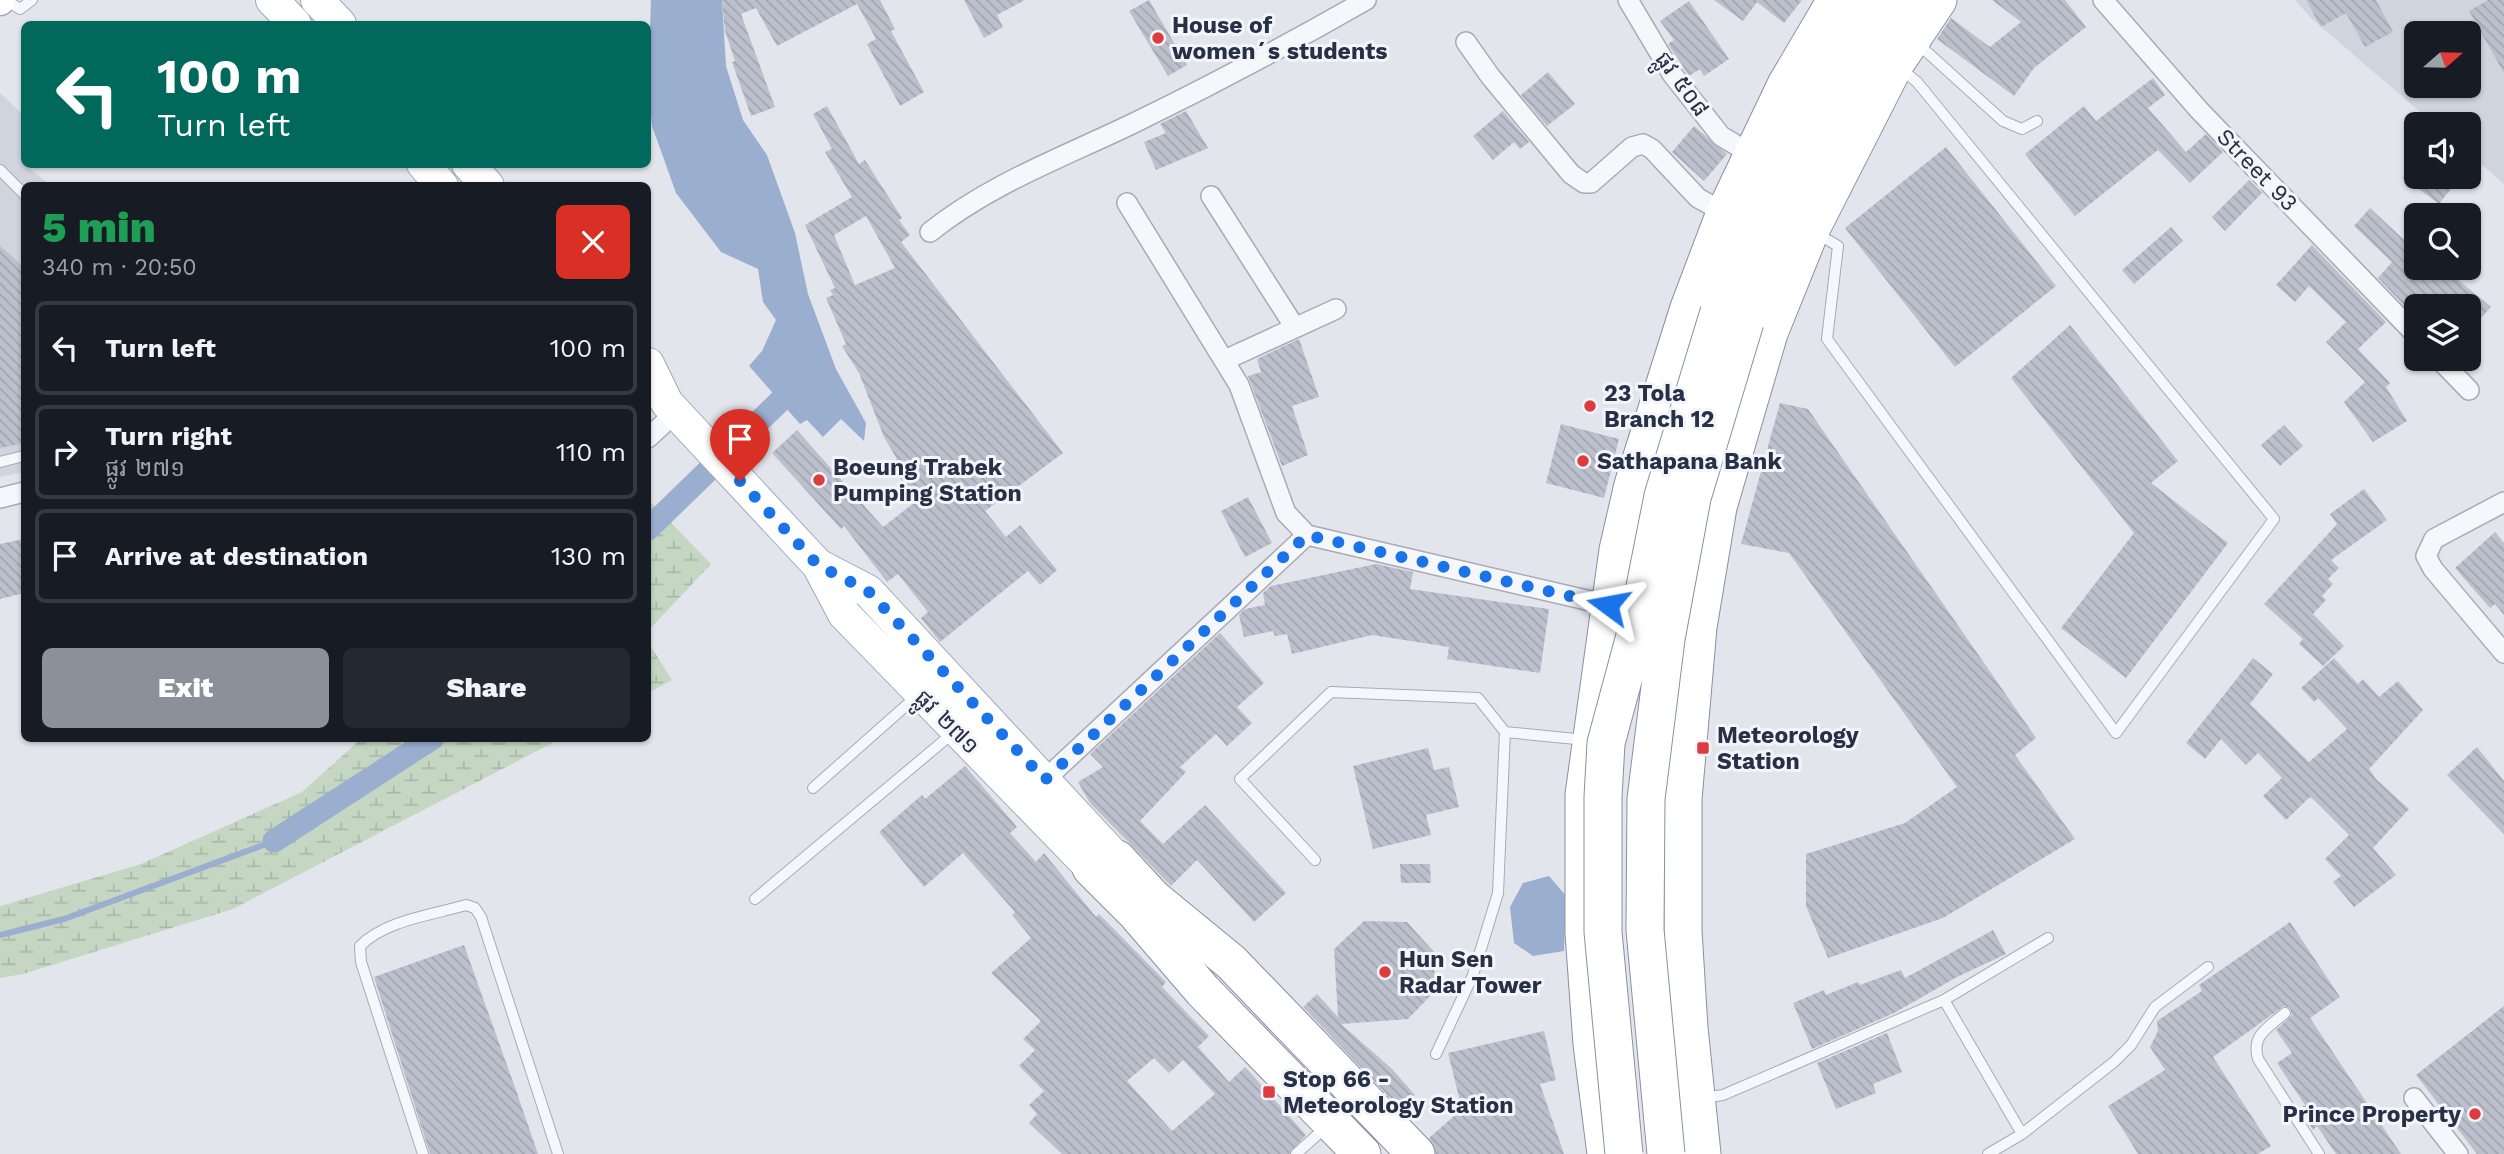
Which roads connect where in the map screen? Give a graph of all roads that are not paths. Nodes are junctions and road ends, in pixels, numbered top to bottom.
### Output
1 (6, 0) edge
2 (32, 0) edge
3 (272, 0) edge
4 (317, 0) edge
5 (1366, 0) edge
6 (1628, 0) edge
7 (1836, 0) edge
8 (1870, 0) edge
9 (1906, 0) edge
10 (1938, 0) edge
11 (2103, 0) edge
12 (292, 21) edge
13 (337, 21) edge
14 (1466, 42) dead end
15 (1903, 52) junction
16 (2036, 121) dead end
17 (1751, 154) junction
18 (426, 168) edge
19 (472, 168) edge
20 (0, 170) edge
21 (439, 182) edge
22 (484, 182) edge
23 (21, 191) edge
24 (1211, 196) dead end
25 (1127, 203) dead end
26 (1725, 213) junction
27 (1811, 229) junction
28 (930, 232) dead end
29 (1336, 309) dead end
30 (1732, 317) junction
31 (2404, 322) edge
32 (1294, 326) junction
33 (1224, 360) junction
34 (651, 371) edge
35 (2451, 371) edge
36 (2469, 390) dead end
37 (668, 408) edge
38 (651, 434) edge
39 (21, 457) edge
40 (0, 462) edge
41 (21, 493) edge
42 (0, 498) edge
43 (2504, 502) edge
44 (1307, 535) junction
45 (818, 565) junction
46 (1609, 601) junction
47 (1700, 613) junction
48 (1651, 636) junction
49 (2504, 653) edge
50 (919, 694) junction
51 (956, 730) junction
52 (1505, 732) junction
53 (1591, 740) junction
54 (1687, 750) junction
55 (813, 788) dead end
56 (1035, 790) junction
57 (1315, 860) dead end
58 (1104, 863) junction
59 (755, 899) dead end
60 (1167, 910) junction
61 (2048, 938) dead end
62 (2208, 967) dead end
63 (1944, 1000) junction
64 (2286, 1013) dead end
65 (1436, 1054) dead end
66 (2414, 1098) dead end
67 (1696, 1099) junction
68 (1332, 1108) junction
69 (2022, 1134) junction
70 (424, 1154) edge
71 (558, 1154) edge
72 (1296, 1154) edge
73 (1362, 1154) edge
74 (1391, 1154) edge
75 (1416, 1154) edge
76 (1606, 1154) edge
77 (1624, 1154) edge
78 (1643, 1154) edge
79 (1666, 1154) edge
80 (1684, 1154) edge
81 (1702, 1154) edge
82 (1988, 1154) edge
83 (2319, 1154) edge
84 (2458, 1154) edge

1 - 2 lane
3 - 12 main road
4 - 13 main road
5 - 28 street
6 - 17 street, ផ្លូវ ៥០៨
7 - 17 highway
8 - 30 highway
9 - 30 highway
10 - 15 highway
11 - 31 street, Street 93
14 - 26 street
15 - 16 lane
15 - 27 highway
15 - 27 lane
17 - 26 highway
18 - 21 main road
19 - 22 main road
20 - 23 lane
24 - 32 street
25 - 33 street
26 - 46 highway
27 - 47 highway
29 - 32 street
30 - 48 highway, bridge
32 - 33 street
33 - 44 street
34 - 37 main road, ផ្លូវ ២៧១
35 - 36 street
37 - 38 street
37 - 45 main road, ផ្លូវ ២៧១
39 - 40 lane
41 - 42 street
43 - 49 street
44 - 46 street
44 - 56 street
45 - 50 main road, ផ្លូវ ២៧១
45 - 56 main road, ផ្លូវ ២៧១
46 - 47 highway
46 - 53 highway
47 - 54 highway
48 - 77 highway, bridge
48 - 78 highway, bridge
48 - 79 highway, bridge
48 - 80 highway, bridge
50 - 51 main road, ផ្លូវ ២៧១
50 - 55 lane
51 - 56 main road, ផ្លូវ ២៧១
51 - 59 lane
52 - 53 lane
52 - 57 lane
52 - 65 lane
53 - 54 highway
53 - 76 highway
54 - 67 highway
56 - 58 main road, ផ្លូវ ២៧១
58 - 60 highway
58 - 68 highway
60 - 68 highway
60 - 75 highway
61 - 63 lane
62 - 69 lane
63 - 67 lane
63 - 69 lane
64 - 83 lane
66 - 84 street
67 - 81 highway
68 - 72 lane
68 - 73 highway
68 - 74 highway
69 - 82 lane
70 - 71 lane

